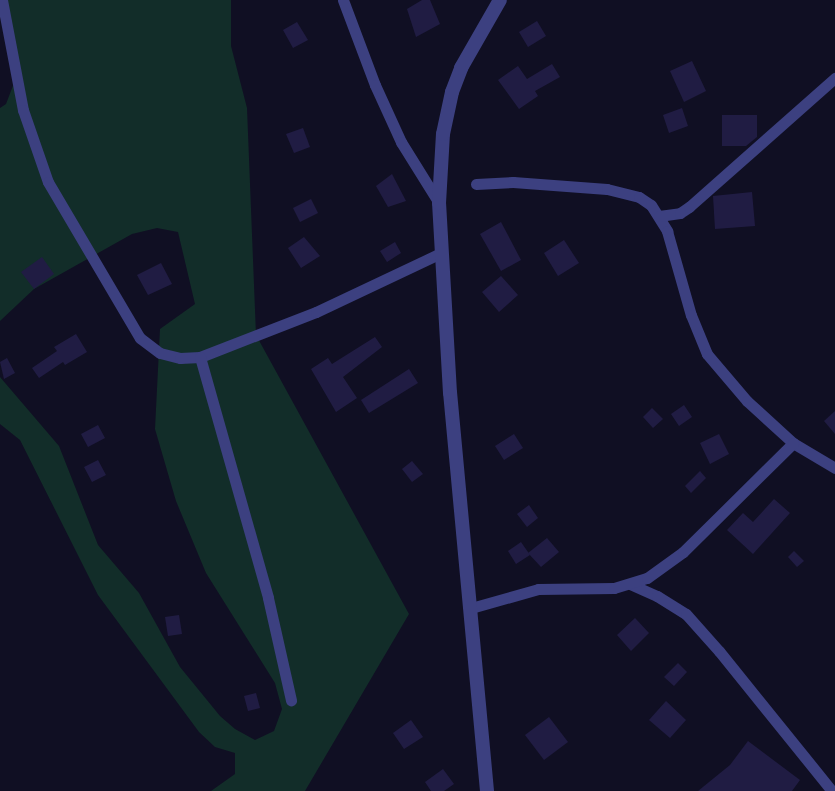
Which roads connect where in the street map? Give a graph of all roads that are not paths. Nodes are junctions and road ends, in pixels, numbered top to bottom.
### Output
1 (2, 0) edge
2 (343, 0) edge
3 (500, 0) edge
4 (835, 78) edge
5 (476, 184) dead end
6 (438, 203) junction
7 (659, 216) junction
8 (441, 252) junction
9 (200, 357) junction
10 (793, 443) junction
11 (835, 468) edge
12 (630, 584) junction
13 (471, 608) junction
14 (291, 700) dead end
15 (487, 791) edge
16 (832, 791) edge

1 - 9 street
2 - 6 street
3 - 6 street
4 - 7 street
5 - 7 street
6 - 8 street
7 - 10 street
8 - 9 street
8 - 13 street
9 - 14 street
10 - 11 street
10 - 12 street
12 - 13 street
12 - 16 street
13 - 15 street

